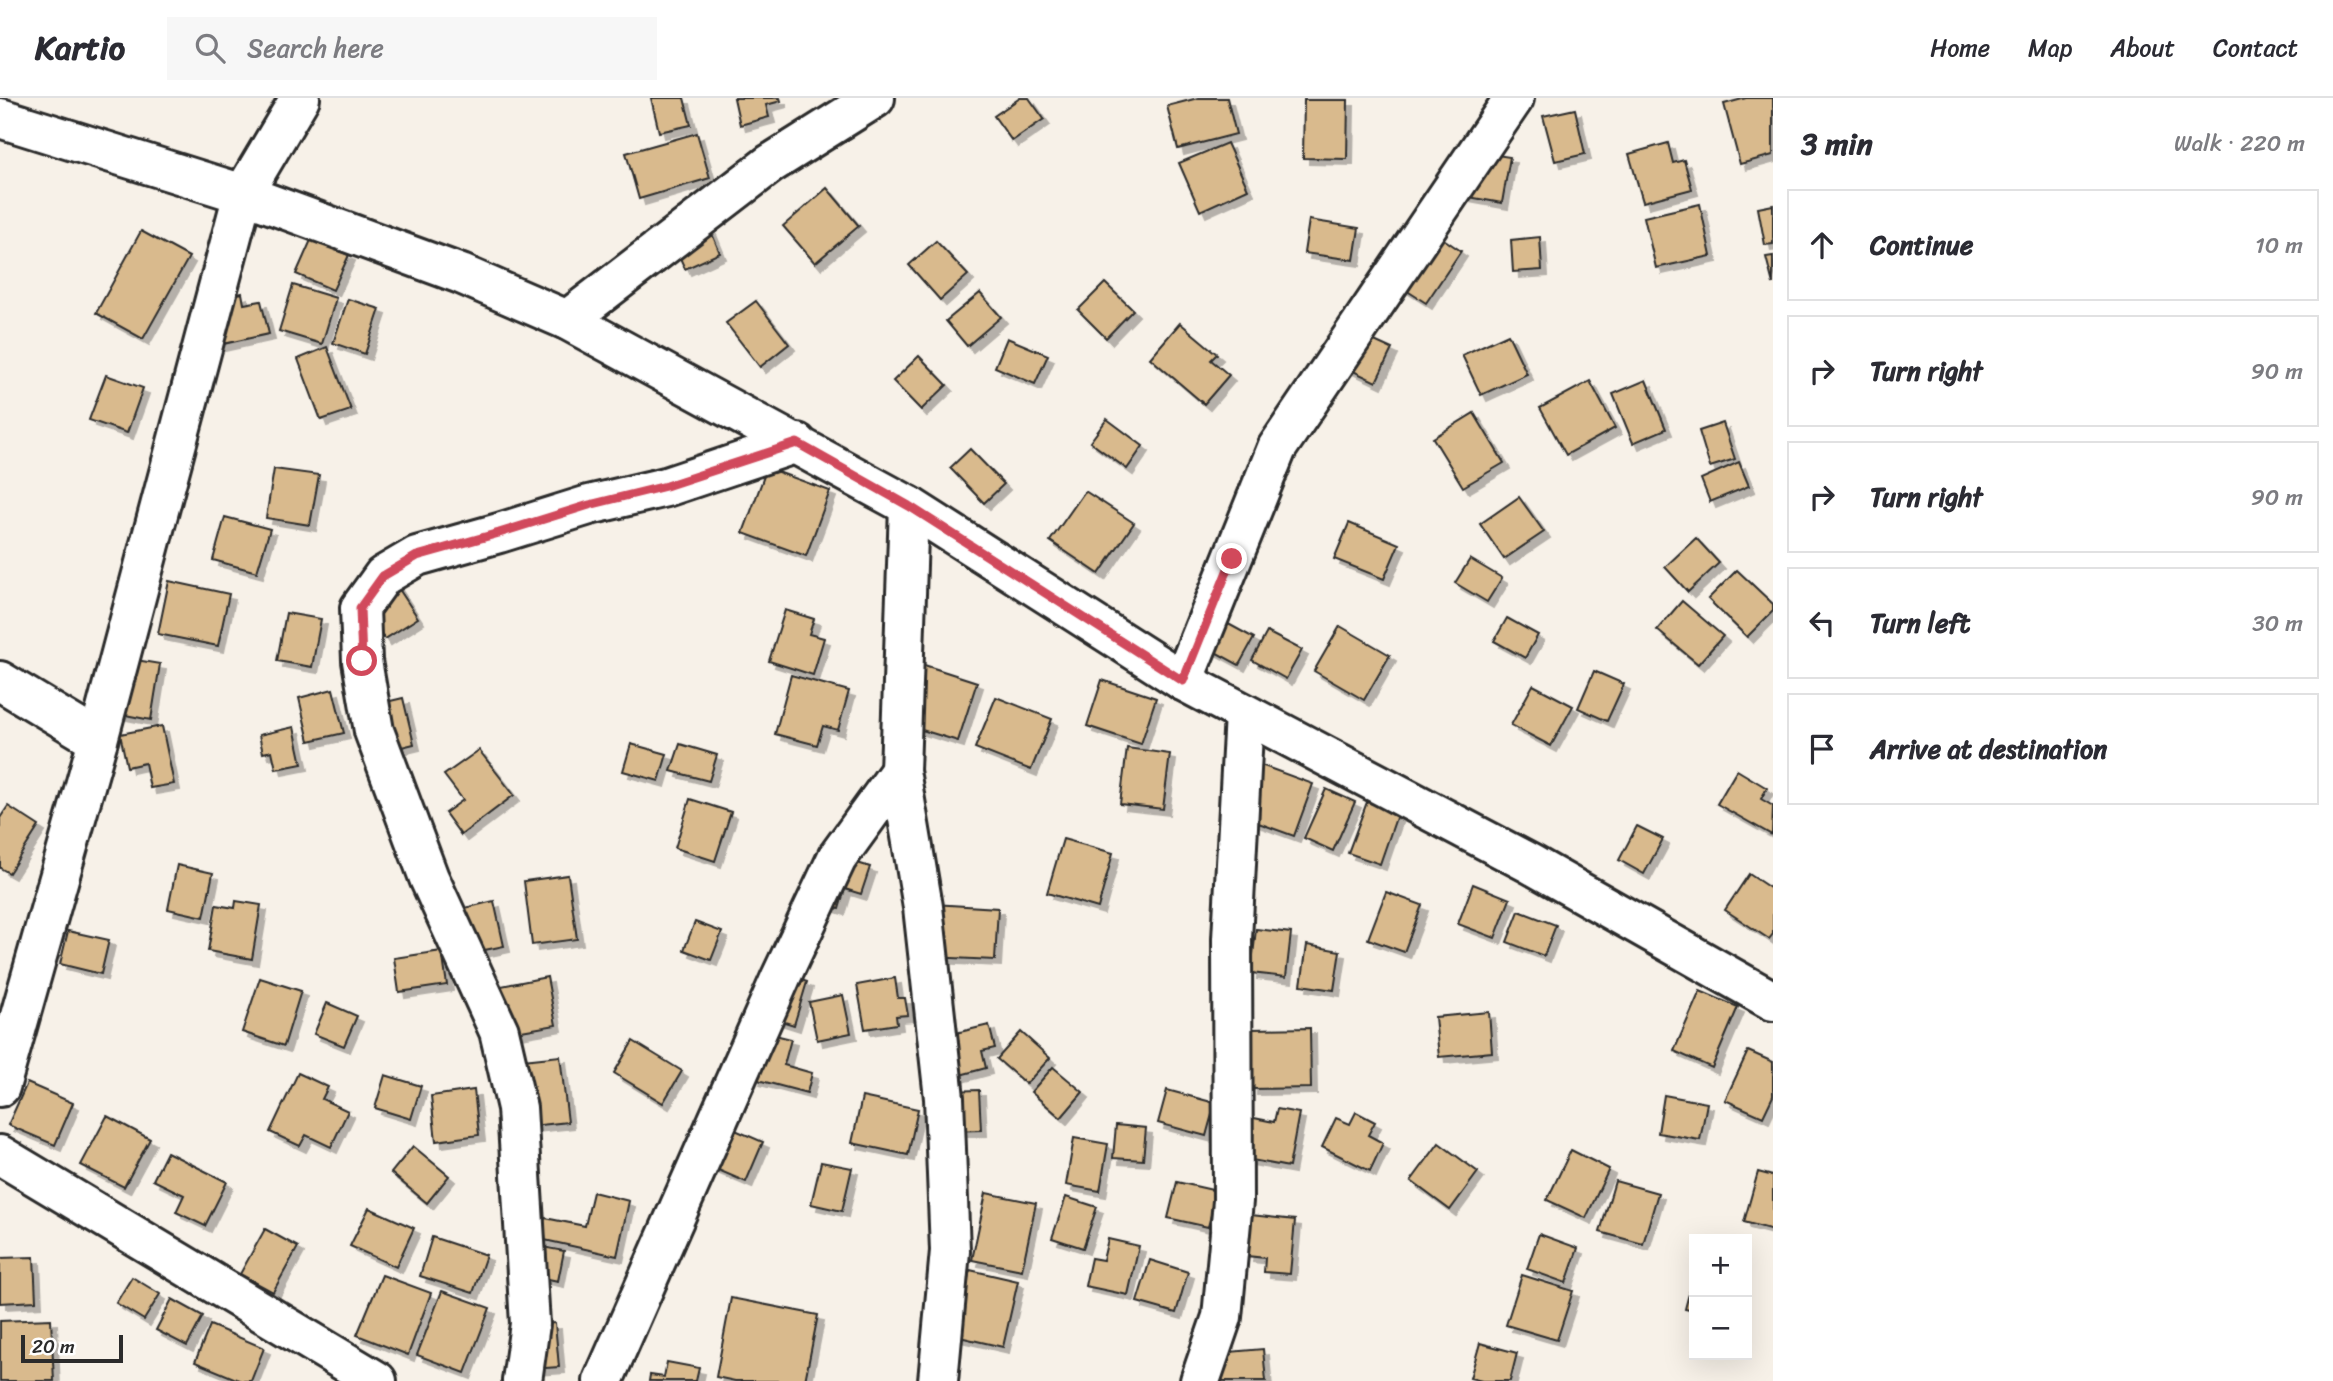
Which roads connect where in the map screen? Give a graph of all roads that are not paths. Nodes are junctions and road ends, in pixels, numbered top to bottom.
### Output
1 (300, 98) edge
2 (875, 98) edge
3 (1514, 98) edge
4 (0, 118) edge
5 (243, 194) junction
6 (567, 320) junction
7 (797, 443) junction
8 (909, 506) junction
9 (0, 681) edge
10 (1183, 681) junction
11 (1244, 714) junction
12 (98, 740) junction
13 (900, 771) junction
14 (1773, 1001) edge
15 (0, 1087) edge
16 (0, 1155) edge
17 (377, 1381) edge
18 (522, 1381) edge
19 (603, 1381) edge
20 (938, 1381) edge
21 (1200, 1381) edge

1 - 5 street
2 - 6 street
3 - 10 street
4 - 5 street
5 - 6 street
5 - 12 street
6 - 7 street
7 - 8 street
7 - 18 street
8 - 10 street
8 - 13 street
9 - 12 street
10 - 11 street
11 - 14 street
11 - 21 street
12 - 15 street
13 - 19 street
13 - 20 street
16 - 17 street

